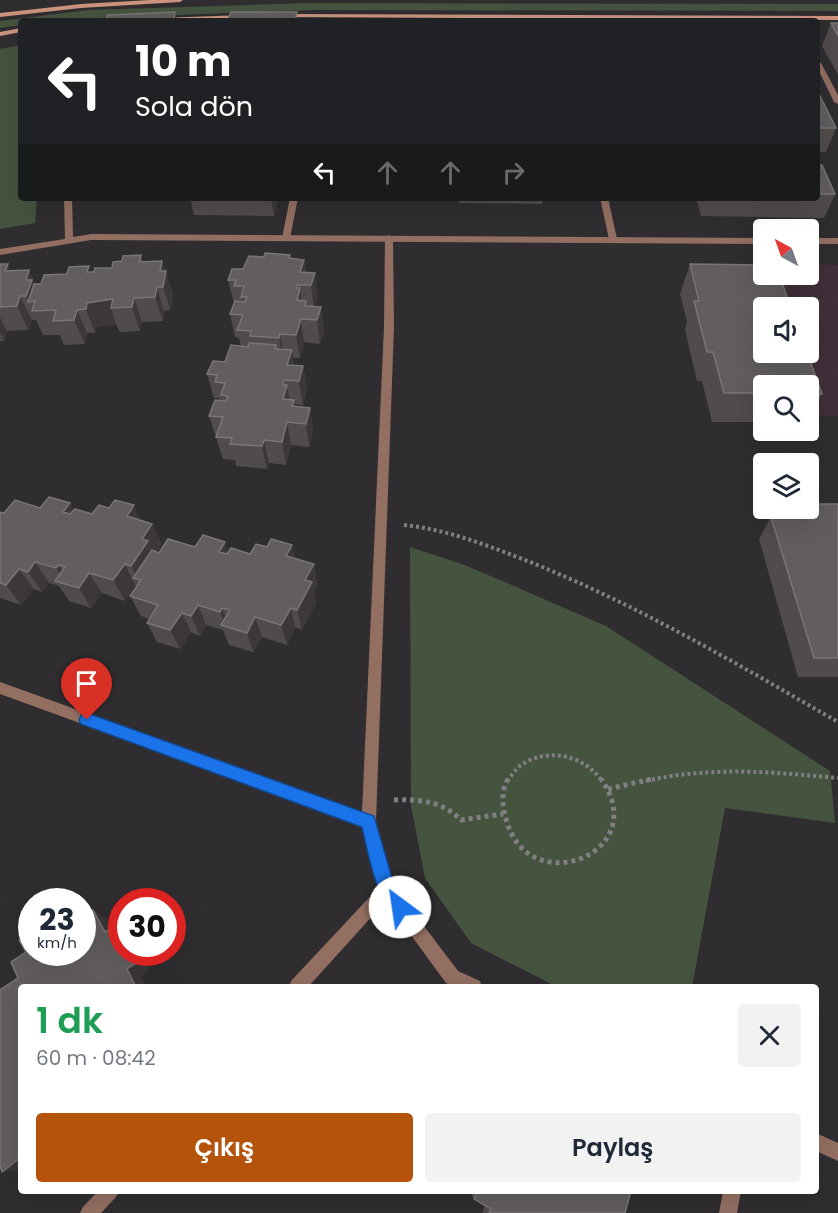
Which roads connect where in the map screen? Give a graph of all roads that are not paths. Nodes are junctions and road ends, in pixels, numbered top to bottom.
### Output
1 (180, 0) edge
2 (0, 15) edge
3 (280, 16) edge
4 (258, 17) edge
5 (226, 18) edge
6 (566, 18) edge
7 (820, 18) edge
8 (838, 18) edge
9 (18, 30) edge
10 (0, 33) edge
11 (820, 67) edge
12 (838, 102) edge
13 (68, 201) edge
14 (293, 201) edge
15 (605, 201) edge
16 (286, 238) junction
17 (389, 238) junction
18 (613, 239) junction
19 (69, 241) junction
20 (753, 241) edge
21 (819, 241) edge
22 (838, 241) edge
23 (0, 252) edge
24 (0, 688) edge
25 (369, 822) junction
26 (387, 889) junction
27 (300, 984) edge
28 (467, 984) edge
29 (819, 1143) edge
30 (838, 1152) edge
31 (107, 1194) edge
32 (731, 1194) edge
33 (89, 1213) edge
34 (728, 1213) edge

1 - 2 main road
3 - 6 main road
4 - 5 main road
7 - 8 main road
9 - 10 main road
11 - 12 street
13 - 19 street
14 - 16 street
15 - 18 street
16 - 17 street
16 - 19 street
17 - 18 street
17 - 25 street
18 - 20 street
19 - 23 street
21 - 22 street
24 - 25 street
25 - 26 street
26 - 27 street
26 - 28 street
29 - 30 street
31 - 33 street
32 - 34 street

